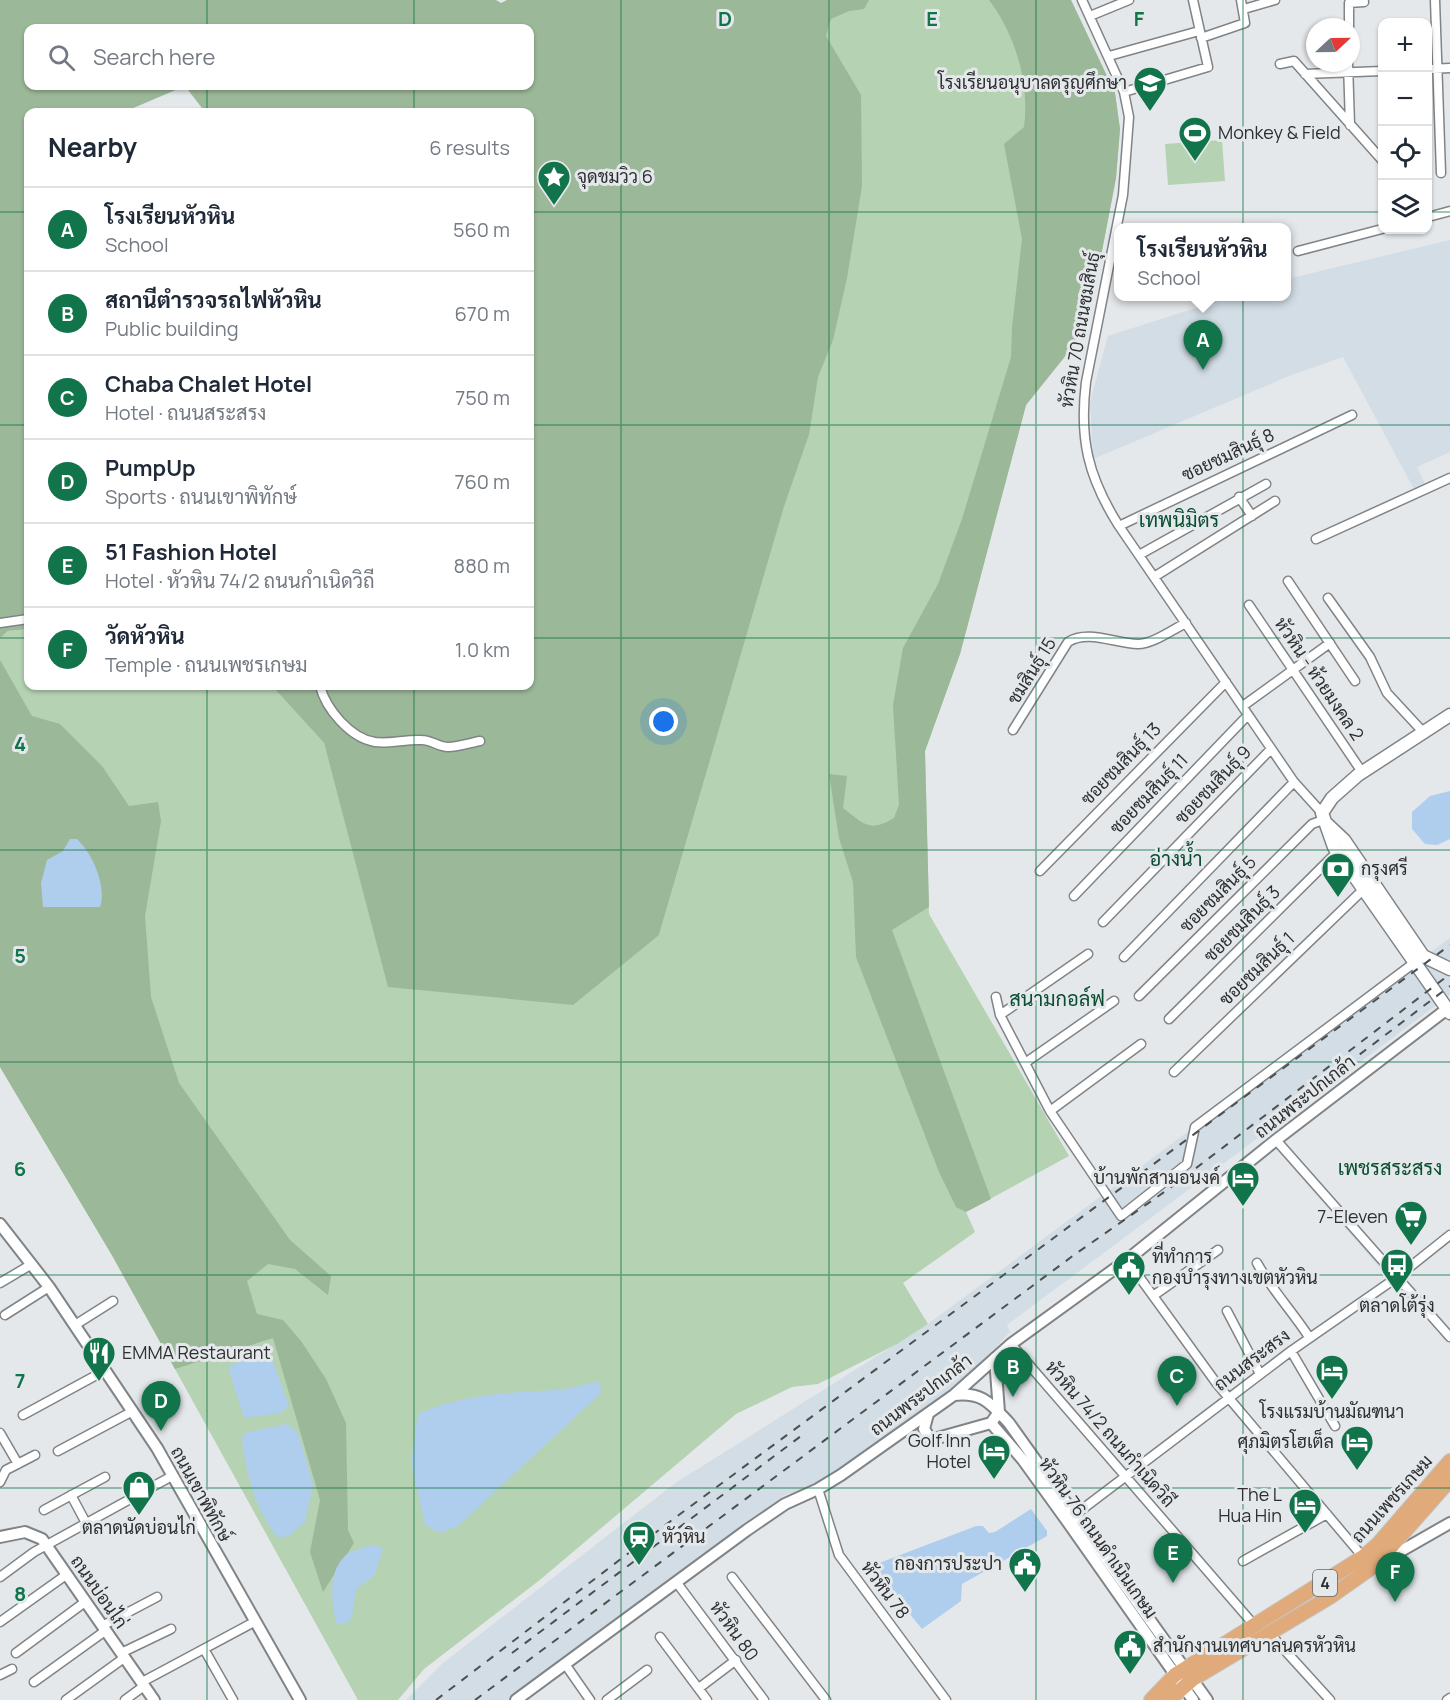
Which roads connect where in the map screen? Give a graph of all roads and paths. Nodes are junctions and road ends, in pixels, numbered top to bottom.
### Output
1 (1082, 0) edge
2 (1129, 0) edge
3 (1193, 0) edge
4 (1275, 0) edge
5 (1435, 0) edge
6 (1365, 2) dead end
7 (1243, 5) edge
8 (1090, 16) junction
9 (1349, 18) edge
10 (1200, 34) junction
11 (1109, 56) junction
12 (1280, 64) dead end
13 (1360, 68) edge
14 (1450, 68) edge
15 (1432, 69) edge
16 (1378, 70) edge
17 (1317, 72) edge
18 (1348, 72) edge
19 (1305, 74) junction
20 (1124, 92) junction
21 (1350, 125) junction
22 (1378, 155) edge
23 (1441, 174) dead end
24 (1450, 211) edge
25 (1432, 216) edge
26 (1117, 223) edge
27 (1378, 230) edge
28 (1114, 239) edge
29 (1298, 251) dead end
30 (1352, 415) dead end
31 (1450, 478) edge
32 (1266, 484) dead end
33 (1239, 497) junction
34 (1275, 501) dead end
35 (1252, 516) junction
36 (1119, 526) junction
37 (1316, 539) dead end
38 (1139, 555) junction
39 (1154, 578) junction
40 (1288, 581) dead end
41 (1328, 598) dead end
42 (1249, 605) dead end
43 (24, 620) edge
44 (1186, 622) junction
45 (0, 623) edge
46 (1330, 643) junction
47 (1292, 670) junction
48 (1355, 681) dead end
49 (1226, 682) junction
50 (322, 690) edge
51 (1243, 706) junction
52 (1248, 715) junction
53 (1449, 715) edge
54 (1013, 730) dead end
55 (1424, 733) junction
56 (480, 741) dead end
57 (1271, 749) junction
58 (1362, 772) junction
59 (1294, 782) junction
60 (1323, 816) junction
61 (1337, 852) junction
62 (1040, 870) dead end
63 (1368, 886) junction
64 (1074, 896) dead end
65 (1103, 922) dead end
66 (1088, 954) dead end
67 (1124, 957) dead end
68 (1418, 960) junction
69 (1448, 968) edge
70 (1429, 985) junction
71 (1139, 996) dead end
72 (996, 997) dead end
73 (1114, 1001) dead end
74 (1449, 1010) edge
75 (1000, 1015) junction
76 (1169, 1019) dead end
77 (1141, 1044) dead end
78 (1025, 1063) junction
79 (1174, 1072) dead end
80 (1050, 1111) junction
81 (1276, 1140) junction
82 (0, 1224) edge
83 (1450, 1235) edge
84 (1218, 1250) dead end
85 (1127, 1260) junction
86 (1257, 1263) dead end
87 (32, 1264) junction
88 (1396, 1278) junction
89 (0, 1283) edge
90 (49, 1287) junction
91 (1153, 1296) junction
92 (113, 1301) dead end
93 (1227, 1311) dead end
94 (5, 1315) dead end
95 (75, 1325) junction
96 (1310, 1337) junction
97 (1450, 1337) edge
98 (1011, 1344) junction
99 (1291, 1351) junction
100 (995, 1358) junction
101 (104, 1371) junction
102 (1260, 1374) junction
103 (954, 1395) junction
104 (1230, 1397) junction
105 (132, 1411) junction
106 (999, 1412) junction
107 (928, 1414) junction
108 (23, 1415) dead end
109 (991, 1423) junction
110 (1335, 1426) dead end
111 (901, 1432) junction
112 (0, 1433) edge
113 (928, 1437) junction
114 (58, 1451) dead end
115 (35, 1455) dead end
116 (1027, 1457) junction
117 (1450, 1461) edge
118 (18, 1464) junction
119 (172, 1476) junction
120 (105, 1477) dead end
121 (1125, 1478) junction
122 (1450, 1480) edge
123 (0, 1482) edge
124 (818, 1489) junction
125 (71, 1495) junction
126 (44, 1510) dead end
127 (1327, 1514) junction
128 (1420, 1514) junction
129 (1072, 1518) junction
130 (86, 1523) junction
131 (1450, 1523) edge
132 (1428, 1536) junction
133 (0, 1537) edge
134 (47, 1545) junction
135 (1243, 1561) dead end
136 (1368, 1562) junction
137 (66, 1575) junction
138 (0, 1577) edge
139 (732, 1577) dead end
140 (677, 1582) junction
141 (157, 1597) dead end
142 (85, 1602) junction
143 (0, 1622) edge
144 (254, 1622) junction
145 (1255, 1626) junction
146 (103, 1628) junction
147 (171, 1629) dead end
148 (1270, 1634) junction
149 (660, 1637) dead end
150 (204, 1649) junction
151 (16, 1653) dead end
152 (123, 1656) junction
153 (736, 1660) junction
154 (565, 1664) junction
155 (12, 1669) dead end
156 (647, 1670) dead end
157 (0, 1675) edge
158 (1184, 1677) junction
159 (34, 1682) dead end
160 (143, 1684) junction
161 (699, 1688) junction
162 (66, 1700) edge
163 (125, 1700) edge
164 (154, 1700) edge
165 (233, 1700) edge
166 (300, 1700) edge
167 (516, 1700) edge
168 (590, 1700) edge
169 (607, 1700) edge
170 (707, 1700) edge
171 (764, 1700) edge
172 (826, 1700) edge
173 (946, 1700) edge
174 (1151, 1700) edge
175 (1169, 1700) edge
176 (1193, 1700) edge
177 (1208, 1700) edge
178 (1330, 1700) edge

1 - 8 street, หัวหิน 70 ถนนชมสินธุ์
2 - 8 street
3 - 10 street
4 - 7 street
5 - 15 street
6 - 9 street
7 - 10 street
8 - 11 street, หัวหิน 70 ถนนชมสินธุ์
10 - 11 street
10 - 20 street
11 - 20 street, หัวหิน 70 ถนนชมสินธุ์
12 - 19 street
13 - 16 street
14 - 15 street
15 - 23 street
17 - 19 street
18 - 21 street
19 - 21 street
20 - 26 street, หัวหิน 70 ถนนชมสินธุ์
21 - 22 street
24 - 25 street
27 - 29 street
28 - 36 street, หัวหิน 70 ถนนชมสินธุ์
30 - 36 street, ซอยชมสินธุ์ 8
31 - 37 street
32 - 33 street
33 - 35 street
33 - 38 street
34 - 35 street
35 - 39 street
36 - 38 street, หัวหิน 70 ถนนชมสินธุ์
38 - 39 street, หัวหิน 70 ถนนชมสินธุ์
39 - 44 street, หัวหิน 70 ถนนชมสินธุ์
40 - 46 street
41 - 55 street
42 - 47 street, หัวหิน - ห้วยมงคล 2
43 - 45 street
44 - 49 street, หัวหิน 70 ถนนชมสินธุ์
44 - 54 street, ชมสินธุ์ 15
46 - 47 street
46 - 48 street
47 - 51 street
47 - 58 street, หัวหิน - ห้วยมงคล 2
49 - 51 street, หัวหิน 70 ถนนชมสินธุ์
49 - 62 street, ซอยชมสินธุ์ 13
50 - 56 street
51 - 52 street, หัวหิน 70 ถนนชมสินธุ์
52 - 57 street, หัวหิน 70 ถนนชมสินธุ์
52 - 64 street, ซอยชมสินธุ์ 11
53 - 55 main road
55 - 58 main road
57 - 59 street, หัวหิน 70 ถนนชมสินธุ์
57 - 65 street, ซอยชมสินธุ์ 9
58 - 60 main road
59 - 60 street, หัวหิน 70 ถนนชมสินธุ์
59 - 67 street
60 - 61 main road, หัวหิน 70 ถนนชมสินธุ์
60 - 63 main road, หัวหิน 70 ถนนชมสินธุ์
60 - 71 street, ซอยชมสินธุ์ 5
61 - 63 main road, หัวหิน 70 ถนนชมสินธุ์
61 - 76 street, ซอยชมสินธุ์ 3
63 - 68 main road, หัวหิน 70 ถนนชมสินธุ์
63 - 79 street, ซอยชมสินธุ์ 1
66 - 75 street
68 - 69 main road, หัวหิน 70 ถนนชมสินธุ์
68 - 70 main road, หัวหิน 70 ถนนชมสินธุ์
68 - 80 street
69 - 70 main road
70 - 74 main road, หัวหิน 70 ถนนชมสินธุ์
72 - 75 street
73 - 78 street
74 - 81 street, ถนนพระปกเกล้า
75 - 78 street
77 - 80 street
78 - 80 street
81 - 85 street, ถนนพระปกเกล้า
81 - 88 street
82 - 87 street, ถนนเขาพิทักษ์
83 - 88 street, ถนนสระสรง
84 - 91 street
85 - 91 street
85 - 98 street, ถนนพระปกเกล้า
86 - 96 street
87 - 89 street
87 - 90 street, ถนนเขาพิทักษ์
88 - 96 street, ถนนสระสรง
88 - 97 street
90 - 94 street
90 - 95 street, ถนนเขาพิทักษ์
91 - 104 street
92 - 95 street
93 - 102 street
95 - 101 street, ถนนเขาพิทักษ์
96 - 99 street, ถนนสระสรง
98 - 100 street, ถนนพระปกเกล้า
98 - 121 street, หัวหิน 74/2 ถนนกำเนิดวิถี
99 - 102 street, ถนนสระสรง
99 - 110 street
100 - 103 street, ถนนพระปกเกล้า
100 - 106 street
101 - 105 street, ถนนเขาพิทักษ์
101 - 108 street
102 - 104 street, ถนนสระสรง
103 - 106 street, หัวหิน 76 ถนนดำเนินเกษม
103 - 107 street, ถนนพระปกเกล้า
104 - 121 street, ถนนสระสรง
104 - 127 street
105 - 114 street
105 - 119 street, ถนนเขาพิทักษ์
106 - 109 street
106 - 116 street, หัวหิน 76 ถนนดำเนินเกษม
107 - 111 street, ถนนพระปกเกล้า
107 - 113 street
109 - 113 street
109 - 116 street, หัวหิน 76 ถนนดำเนินเกษม
111 - 113 street
111 - 124 street, ถนนพระปกเกล้า
112 - 118 street
115 - 118 street
116 - 129 street, หัวหิน 76 ถนนดำเนินเกษม
117 - 136 main road, ถนนเพชรเกษม / 4
118 - 123 street
119 - 130 street
119 - 144 street, ถนนเขาพิทักษ์
120 - 125 street
121 - 129 street, ถนนสระสรง
121 - 145 street, หัวหิน 74/2 ถนนกำเนิดวิถี
122 - 128 main road, ถนนเพชรเกษม / 4
124 - 140 street, ถนนพระปกเกล้า
124 - 173 street, หัวหิน 78
125 - 126 street
125 - 130 street
127 - 135 street
127 - 136 street
128 - 132 street
128 - 136 main road, ถนนเพชรเกษม / 4
129 - 158 street, หัวหิน 76 ถนนดำเนินเกษม
130 - 134 street
131 - 132 street
132 - 136 street
133 - 134 street
134 - 137 street, ถนนบ่อนไก่
134 - 138 street
136 - 145 main road, ถนนเพชรเกษม / 4
136 - 148 main road, ถนนเพชรเกษม / 4
137 - 142 street, ถนนบ่อนไก่
137 - 143 street
139 - 172 street
140 - 153 street, หัวหิน 80
140 - 154 street, ถนนพระปกเกล้า
141 - 146 street
142 - 146 street, ถนนบ่อนไก่
142 - 151 street
144 - 150 street
144 - 166 street, ถนนเขาพิทักษ์
145 - 158 main road, ถนนเพชรเกษม / 4
146 - 152 street, ถนนบ่อนไก่
146 - 159 street
147 - 152 street
148 - 158 main road, ถนนเพชรเกษม / 4
148 - 178 street
149 - 161 street
150 - 160 street
150 - 165 street
152 - 160 street, ถนนบ่อนไก่
152 - 162 street
153 - 161 street
153 - 171 street, หัวหิน 80
154 - 167 street, ถนนพระปกเกล้า
154 - 168 street
155 - 157 street
156 - 169 street
158 - 174 main road, ถนนเพชรเกษม / 4
158 - 175 main road, ถนนเพชรเกษม / 4
158 - 176 street
158 - 177 street
160 - 163 street
160 - 164 street, ถนนบ่อนไก่
161 - 170 street

